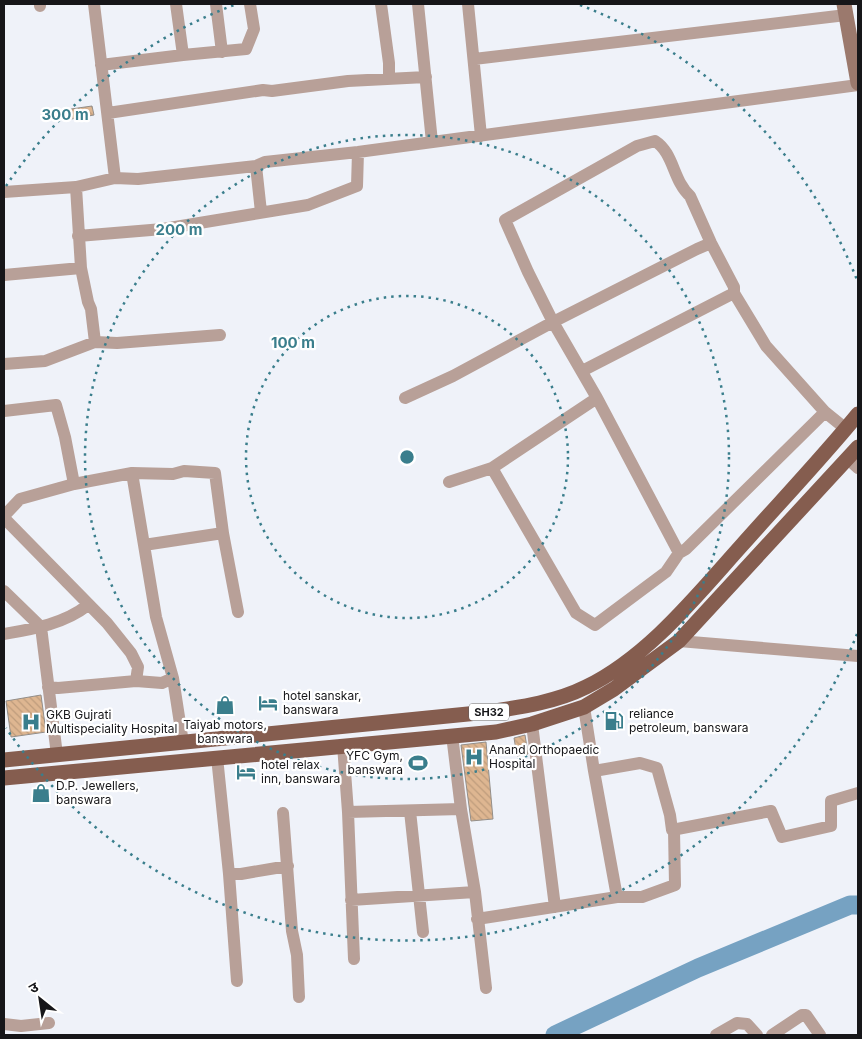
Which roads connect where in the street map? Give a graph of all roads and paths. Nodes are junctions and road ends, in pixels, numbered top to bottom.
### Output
1 (94, 4) edge
2 (176, 4) edge
3 (216, 4) edge
4 (250, 4) edge
5 (382, 4) edge
6 (418, 4) edge
7 (468, 4) edge
8 (845, 10) edge
9 (222, 52) junction
10 (183, 55) junction
11 (474, 59) junction
12 (101, 65) junction
13 (389, 78) junction
14 (426, 78) junction
15 (858, 84) edge
16 (108, 113) junction
17 (481, 136) junction
18 (432, 142) junction
19 (358, 152) junction
20 (256, 166) junction
21 (115, 178) junction
22 (76, 187) junction
23 (4, 192) edge
24 (261, 212) junction
25 (78, 236) junction
26 (711, 244) junction
27 (81, 268) junction
28 (4, 275) edge
29 (734, 293) junction
30 (553, 322) junction
31 (220, 335) dead end
32 (96, 342) junction
33 (4, 364) edge
34 (582, 372) junction
35 (405, 398) dead end
36 (597, 398) junction
37 (4, 411) edge
38 (825, 412) junction
39 (858, 414) edge
40 (846, 429) junction
41 (858, 447) edge
42 (853, 463) edge
43 (492, 468) junction
44 (132, 473) junction
45 (448, 482) dead end
46 (74, 484) junction
47 (4, 517) edge
48 (223, 533) junction
49 (144, 546) junction
50 (679, 553) junction
51 (4, 591) edge
52 (88, 604) junction
53 (238, 612) dead end
54 (41, 627) junction
55 (4, 634) edge
56 (679, 641) junction
57 (858, 656) edge
58 (173, 678) junction
59 (136, 681) junction
60 (48, 687) junction
61 (584, 706) junction
62 (532, 724) junction
63 (452, 734) junction
64 (183, 743) junction
65 (343, 745) junction
66 (57, 755) junction
67 (217, 757) junction
68 (4, 760) edge
69 (594, 771) junction
70 (4, 778) edge
71 (858, 793) edge
72 (461, 809) junction
73 (410, 811) junction
74 (348, 812) junction
75 (284, 813) dead end
76 (674, 830) junction
77 (288, 866) junction
78 (229, 874) junction
79 (475, 892) junction
80 (419, 896) junction
81 (617, 897) junction
82 (351, 900) junction
83 (555, 907) junction
84 (477, 919) junction
85 (423, 932) dead end
86 (354, 959) dead end
87 (236, 980) dead end
88 (486, 988) dead end
89 (299, 997) dead end
90 (49, 1023) dead end
91 (4, 1024) edge
92 (716, 1035) edge
93 (757, 1035) edge
94 (772, 1035) edge
95 (820, 1035) edge

1 - 12 street
2 - 10 street
3 - 9 street
4 - 9 street
5 - 13 street
6 - 14 street
7 - 11 street
8 - 11 street
8 - 15 street
9 - 10 street
10 - 12 street
11 - 17 street
12 - 16 street
13 - 14 street
13 - 16 street
14 - 18 street
15 - 17 street
16 - 21 street
17 - 18 street
18 - 19 street
19 - 20 street
19 - 24 street
20 - 21 street
20 - 24 street
21 - 22 street
22 - 23 street
22 - 25 street
24 - 25 street
25 - 27 street
26 - 29 street
26 - 30 street
26 - 30 street
27 - 28 street
27 - 32 street
29 - 34 street
29 - 38 street
30 - 34 street
30 - 35 street
31 - 32 street
32 - 33 street
34 - 36 street
36 - 43 street
36 - 50 street
37 - 46 street
38 - 40 street
38 - 50 street
39 - 40 main road, SH32
40 - 64 main road, SH32
41 - 42 main road, SH32
42 - 56 main road, SH32
43 - 45 street
43 - 50 street
44 - 46 street
44 - 48 street
44 - 49 street
46 - 47 street
47 - 52 street
48 - 49 street
48 - 53 street
49 - 58 street
51 - 54 street
52 - 54 street
52 - 59 street
54 - 55 street
54 - 60 street
56 - 57 street
56 - 61 main road, SH32
58 - 59 street
58 - 64 street
59 - 60 street
60 - 66 street
61 - 62 main road, SH32
61 - 69 street
62 - 63 main road, SH32
62 - 83 street
63 - 65 main road, SH32
63 - 72 street
64 - 66 main road, SH32
65 - 67 main road, SH32
65 - 74 street
66 - 68 main road, SH32
67 - 70 main road, SH32
67 - 78 street
69 - 76 street
69 - 81 street
71 - 76 street
72 - 73 street
72 - 79 street
73 - 74 street
73 - 80 street
74 - 82 street
75 - 77 street
76 - 81 street
77 - 78 street
77 - 89 street
78 - 87 street
79 - 80 street
79 - 84 street
80 - 82 street
80 - 85 street
81 - 83 street
82 - 86 street
83 - 84 street
84 - 88 street
90 - 91 street
92 - 93 street
94 - 95 street

